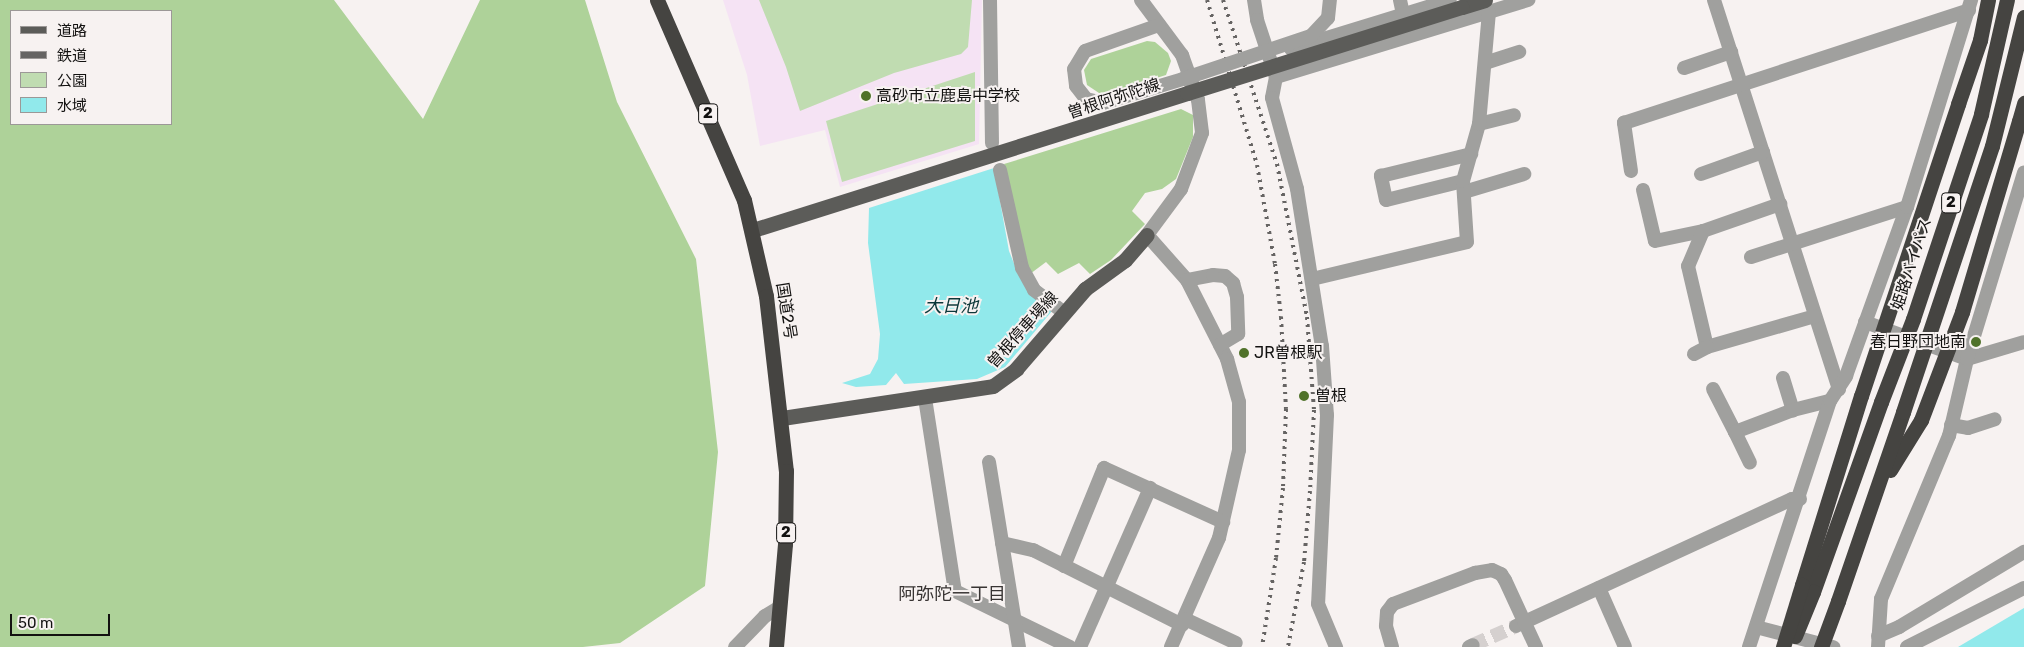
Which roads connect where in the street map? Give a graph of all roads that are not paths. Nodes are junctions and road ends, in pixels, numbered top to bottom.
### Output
1 (657, 0) edge
2 (990, 0) edge
3 (1141, 0) edge
4 (1254, 0) edge
5 (1330, 0) edge
6 (1400, 0) edge
7 (1528, 0) edge
8 (1714, 0) edge
9 (1988, 0) edge
10 (2007, 0) edge
11 (1456, 3) edge
12 (1970, 5) edge
13 (1487, 6) edge
14 (1403, 15) junction
15 (2024, 17) edge
16 (1159, 25) junction
17 (1410, 36) junction
18 (1519, 52) dead end
19 (1731, 52) junction
20 (1269, 56) junction
21 (1485, 63) junction
22 (1684, 68) dead end
23 (1276, 77) junction
24 (1742, 84) junction
25 (1185, 86) junction
26 (2024, 103) edge
27 (1514, 115) dead end
28 (1479, 124) junction
29 (992, 143) dead end
30 (1762, 152) junction
31 (1471, 154) junction
32 (1000, 170) dead end
33 (1633, 170) dead end
34 (2024, 173) edge
35 (1524, 174) dead end
36 (1701, 174) dead end
37 (1464, 187) junction
38 (1643, 190) dead end
39 (1780, 204) junction
40 (1907, 206) junction
41 (753, 230) junction
42 (1703, 230) junction
43 (1147, 235) junction
44 (1792, 244) junction
45 (1751, 257) dead end
46 (1312, 279) junction
47 (1187, 280) junction
48 (1063, 312) junction
49 (1815, 316) junction
50 (1866, 322) junction
51 (2024, 342) edge
52 (1220, 345) junction
53 (1707, 347) junction
54 (1694, 354) dead end
55 (1967, 360) junction
56 (1783, 378) dead end
57 (1713, 389) dead end
58 (1839, 389) junction
59 (925, 398) junction
60 (1830, 401) junction
61 (1793, 410) junction
62 (782, 418) junction
63 (1995, 419) dead end
64 (1951, 425) junction
65 (1735, 432) junction
66 (989, 462) dead end
67 (1750, 463) dead end
68 (1150, 488) junction
69 (1876, 493) junction
70 (1800, 499) junction
71 (1223, 522) junction
72 (1002, 543) junction
73 (2024, 552) edge
74 (1064, 566) junction
75 (1108, 588) junction
76 (1599, 588) junction
77 (1807, 588) junction
78 (2024, 588) edge
79 (780, 607) junction
80 (1015, 622) junction
81 (1184, 622) junction
82 (1520, 624) junction
83 (1756, 626) junction
84 (1878, 641) edge
85 (1236, 643) dead end
86 (735, 647) edge
87 (776, 647) edge
88 (1019, 647) edge
89 (1070, 647) edge
90 (1080, 647) edge
91 (1171, 647) edge
92 (1336, 647) edge
93 (1392, 647) edge
94 (1536, 647) edge
95 (1625, 647) edge
96 (1749, 647) edge
97 (1783, 647) edge
98 (1791, 647) edge
99 (1821, 647) edge
100 (1833, 647) edge
101 (1907, 647) edge

1 - 41 highway, 国道2号 / 2
2 - 29 street
3 - 16 street
4 - 20 street
5 - 25 street, bridge
6 - 14 street
7 - 13 street
8 - 19 street
9 - 77 highway, bridge
10 - 77 highway, 姫路バイパス / 2, bridge
11 - 13 main road, 曽根阿弥陀線
11 - 14 street
11 - 25 main road, 曽根阿弥陀線, bridge
12 - 24 street
12 - 40 street
13 - 17 street
13 - 21 street
14 - 17 street
14 - 20 street
15 - 69 highway, 2, bridge
16 - 25 street
16 - 43 street
17 - 23 street
18 - 21 street
19 - 22 street
19 - 24 street
20 - 23 street
21 - 28 street
23 - 46 street
24 - 30 street
24 - 33 street
25 - 41 main road, 曽根阿弥陀線
26 - 69 highway, bridge
27 - 28 street
28 - 31 street
30 - 36 street
30 - 39 street
31 - 37 street
31 - 37 street
32 - 48 street
34 - 55 street
35 - 37 street
37 - 46 street
38 - 42 street
39 - 42 street
39 - 44 street
40 - 44 street
40 - 50 street
41 - 62 highway, 国道2号 / 2
42 - 53 street
43 - 47 street
43 - 48 main road, 曽根停車場線
44 - 45 street
44 - 49 street
46 - 92 street
47 - 52 street
47 - 52 street
48 - 59 main road, 曽根停車場線
49 - 53 street
49 - 58 street
50 - 55 street
50 - 58 street
51 - 55 street
52 - 71 street
53 - 54 street
55 - 64 street
56 - 61 street
57 - 65 street
58 - 60 street
59 - 62 main road, 曽根停車場線
59 - 80 street
60 - 61 street
60 - 70 street
61 - 65 street
62 - 79 highway, 国道2号 / 2
63 - 64 street
64 - 84 street
65 - 67 street
66 - 72 street
68 - 71 street
68 - 74 street
68 - 75 street
69 - 99 highway, 2, bridge
70 - 76 street
70 - 83 street
71 - 81 street
72 - 74 street
72 - 80 street
73 - 84 street
74 - 75 street
75 - 81 street
75 - 90 street
76 - 82 street
76 - 95 street
77 - 97 highway, bridge
77 - 98 highway, 姫路バイパス / 2, bridge
78 - 101 street
79 - 86 street
79 - 87 highway, 国道2号 / 2
80 - 88 street
80 - 89 street
81 - 85 street
81 - 91 street
82 - 93 street
82 - 94 street
83 - 96 street
83 - 100 street

